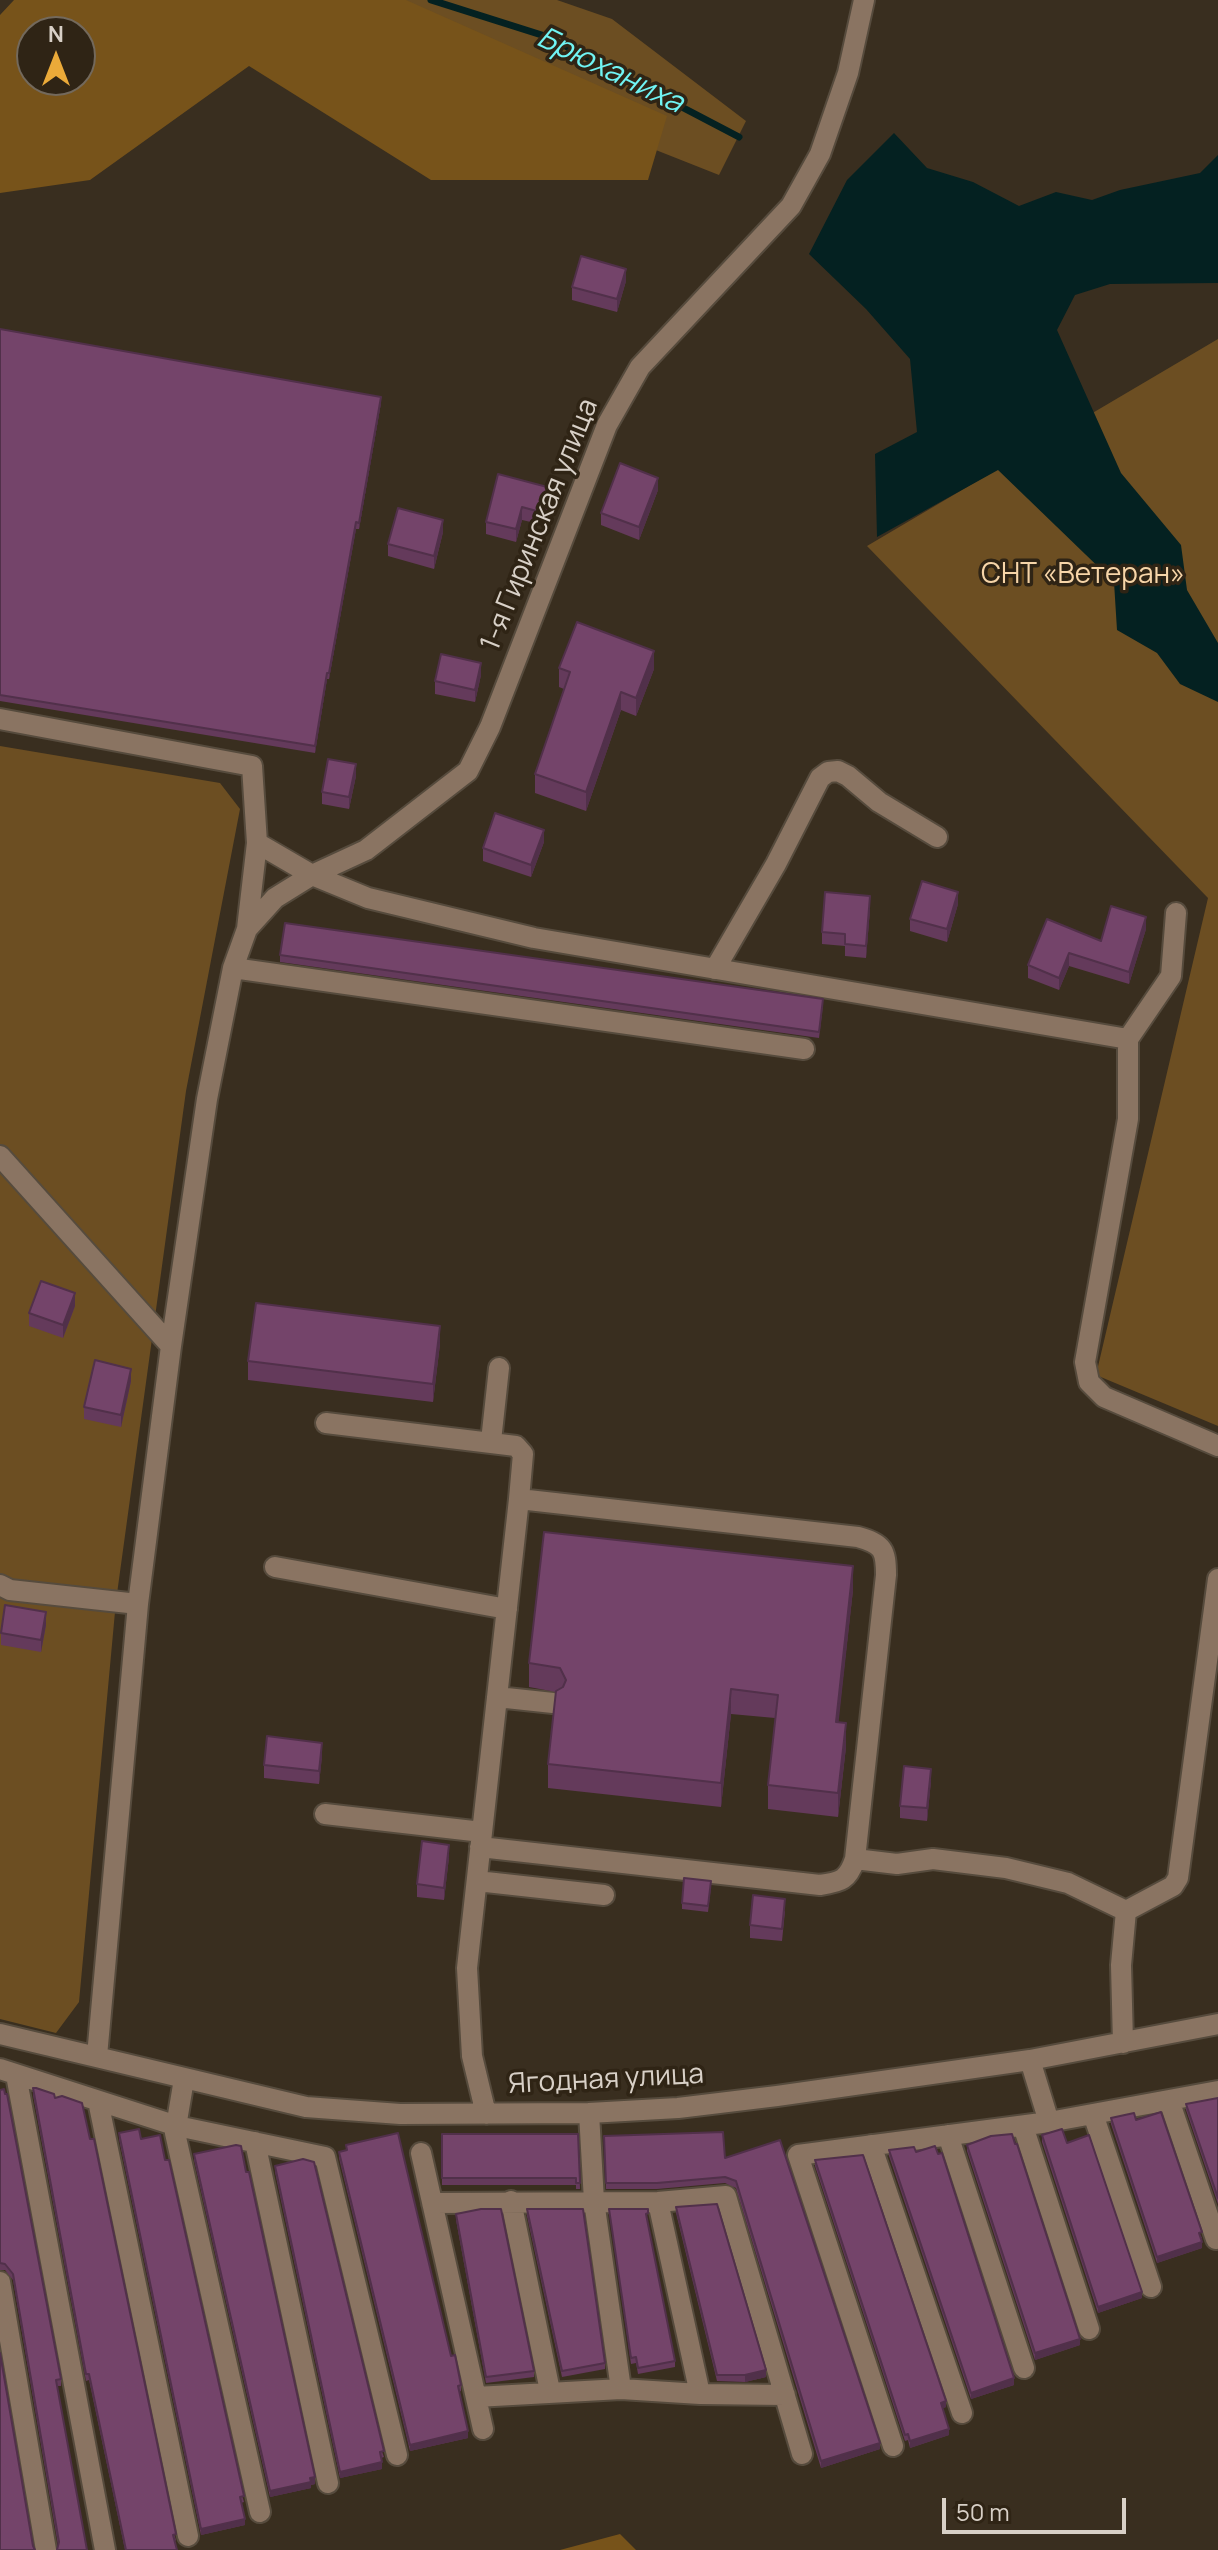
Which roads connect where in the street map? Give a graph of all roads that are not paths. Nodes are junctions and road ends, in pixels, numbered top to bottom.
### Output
1 (864, 0) edge
2 (0, 719) edge
3 (937, 837) dead end
4 (257, 843) junction
5 (312, 875) junction
6 (1176, 913) dead end
7 (247, 929) junction
8 (233, 968) junction
9 (715, 969) junction
10 (1128, 1039) junction
11 (804, 1049) dead end
12 (0, 1156) edge
13 (171, 1346) junction
14 (499, 1368) dead end
15 (326, 1423) dead end
16 (491, 1441) junction
17 (1218, 1446) edge
18 (519, 1499) junction
19 (275, 1567) dead end
20 (1218, 1579) edge
21 (0, 1585) edge
22 (138, 1604) junction
23 (507, 1609) junction
24 (497, 1697) junction
25 (553, 1703) edge
26 (325, 1814) dead end
27 (481, 1839) junction
28 (855, 1859) junction
29 (477, 1881) junction
30 (604, 1895) dead end
31 (1126, 1911) junction
32 (1218, 2024) edge
33 (0, 2034) edge
34 (1123, 2043) junction
35 (97, 2056) junction
36 (1030, 2060) junction
37 (8, 2072) edge
38 (184, 2079) junction
39 (1218, 2091) edge
40 (1169, 2100) junction
41 (98, 2101) junction
42 (589, 2113) junction
43 (486, 2114) junction
44 (1093, 2114) junction
45 (1049, 2122) junction
46 (177, 2126) junction
47 (1023, 2126) junction
48 (948, 2135) junction
49 (255, 2142) junction
50 (871, 2145) junction
51 (421, 2153) dead end
52 (511, 2201) junction
53 (594, 2201) junction
54 (658, 2202) junction
55 (432, 2203) junction
56 (1216, 2239) edge
57 (0, 2282) edge
58 (1151, 2287) dead end
59 (1089, 2329) dead end
60 (1024, 2368) dead end
61 (621, 2389) junction
62 (550, 2391) junction
63 (700, 2394) junction
64 (785, 2395) junction
65 (476, 2397) junction
66 (962, 2413) dead end
67 (483, 2429) dead end
68 (893, 2446) dead end
69 (802, 2454) dead end
70 (397, 2455) dead end
71 (328, 2483) dead end
72 (260, 2512) dead end
73 (188, 2536) dead end
74 (46, 2550) edge
75 (105, 2550) edge

1 - 5 street, 1-я Гиринская улица
2 - 4 street
3 - 9 street
4 - 5 street
4 - 7 street
5 - 7 street, 1-я Гиринская улица
5 - 9 street
6 - 10 street
7 - 8 street
8 - 11 street
8 - 13 street
9 - 10 street
10 - 17 street
12 - 13 street
13 - 22 street
14 - 16 street
15 - 16 street
16 - 18 street
18 - 23 street
18 - 28 street
19 - 23 street
20 - 31 street
21 - 22 street
22 - 35 street
23 - 24 street
24 - 25 street
24 - 27 street
26 - 27 street
27 - 28 street
27 - 29 street
28 - 31 street
29 - 30 street
29 - 43 street
31 - 34 street
32 - 34 street, Ягодная улица
33 - 35 street, Ягодная улица
34 - 36 street, Ягодная улица
35 - 38 street, Ягодная улица
36 - 42 street, Ягодная улица
36 - 45 street
37 - 41 street
37 - 75 street
38 - 43 street, Ягодная улица
38 - 46 street
39 - 40 street
40 - 44 street
40 - 56 street
41 - 46 street
41 - 73 street
42 - 43 street, Ягодная улица
42 - 53 street
44 - 45 street
44 - 58 street
45 - 47 street
46 - 49 street
46 - 72 street
47 - 48 street
47 - 59 street
48 - 50 street
48 - 60 street
49 - 70 street
49 - 71 street
50 - 66 street
50 - 68 street
51 - 55 street
52 - 53 street
52 - 55 street
52 - 62 street
53 - 54 street
53 - 61 street
54 - 63 street
54 - 64 street
55 - 65 street
57 - 74 street
61 - 62 street
61 - 63 street
62 - 65 street
63 - 64 street
64 - 69 street
65 - 67 street

